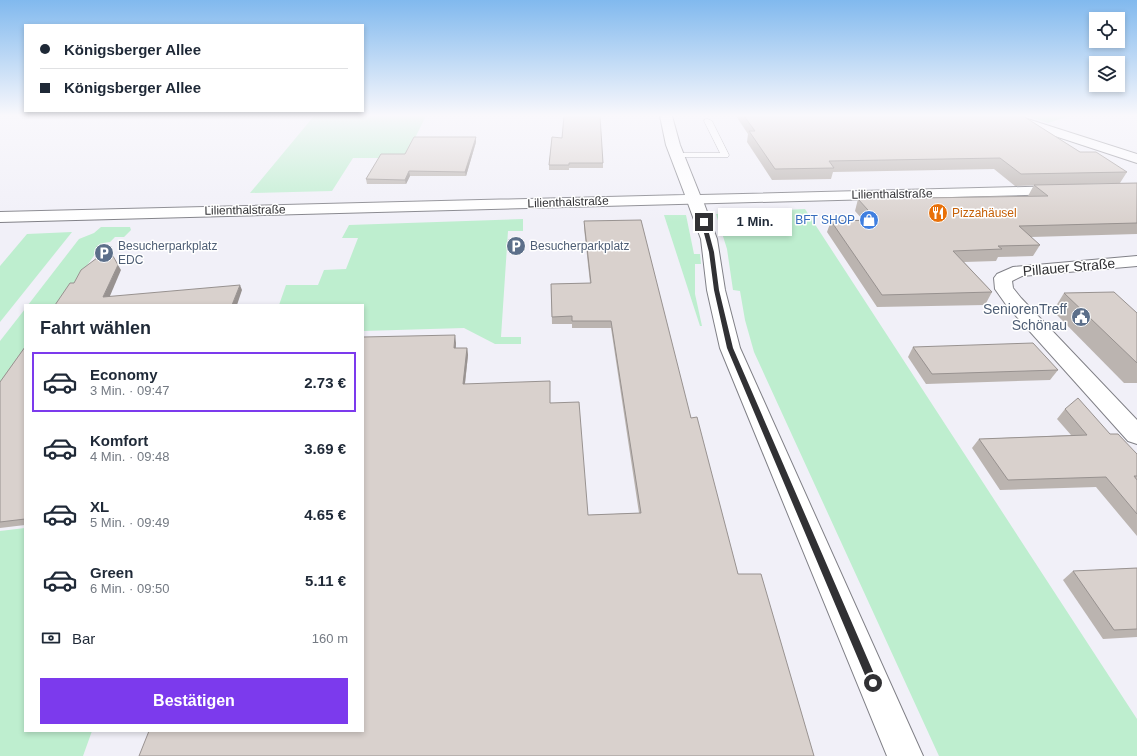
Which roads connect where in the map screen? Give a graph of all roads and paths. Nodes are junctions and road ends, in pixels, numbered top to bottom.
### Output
1 (677, 151) edge
2 (723, 151) edge
3 (1116, 151) edge
4 (678, 155) junction
5 (1137, 158) edge
6 (1075, 190) edge
7 (694, 198) junction
8 (0, 217) edge
9 (1137, 261) edge
10 (1137, 435) edge
11 (904, 756) edge

1 - 4 street
2 - 4 lane
3 - 5 street
4 - 7 street
6 - 7 street, Lilienthalstraße
7 - 8 street, Lilienthalstraße
7 - 11 street
9 - 10 street, Pillauer Straße

